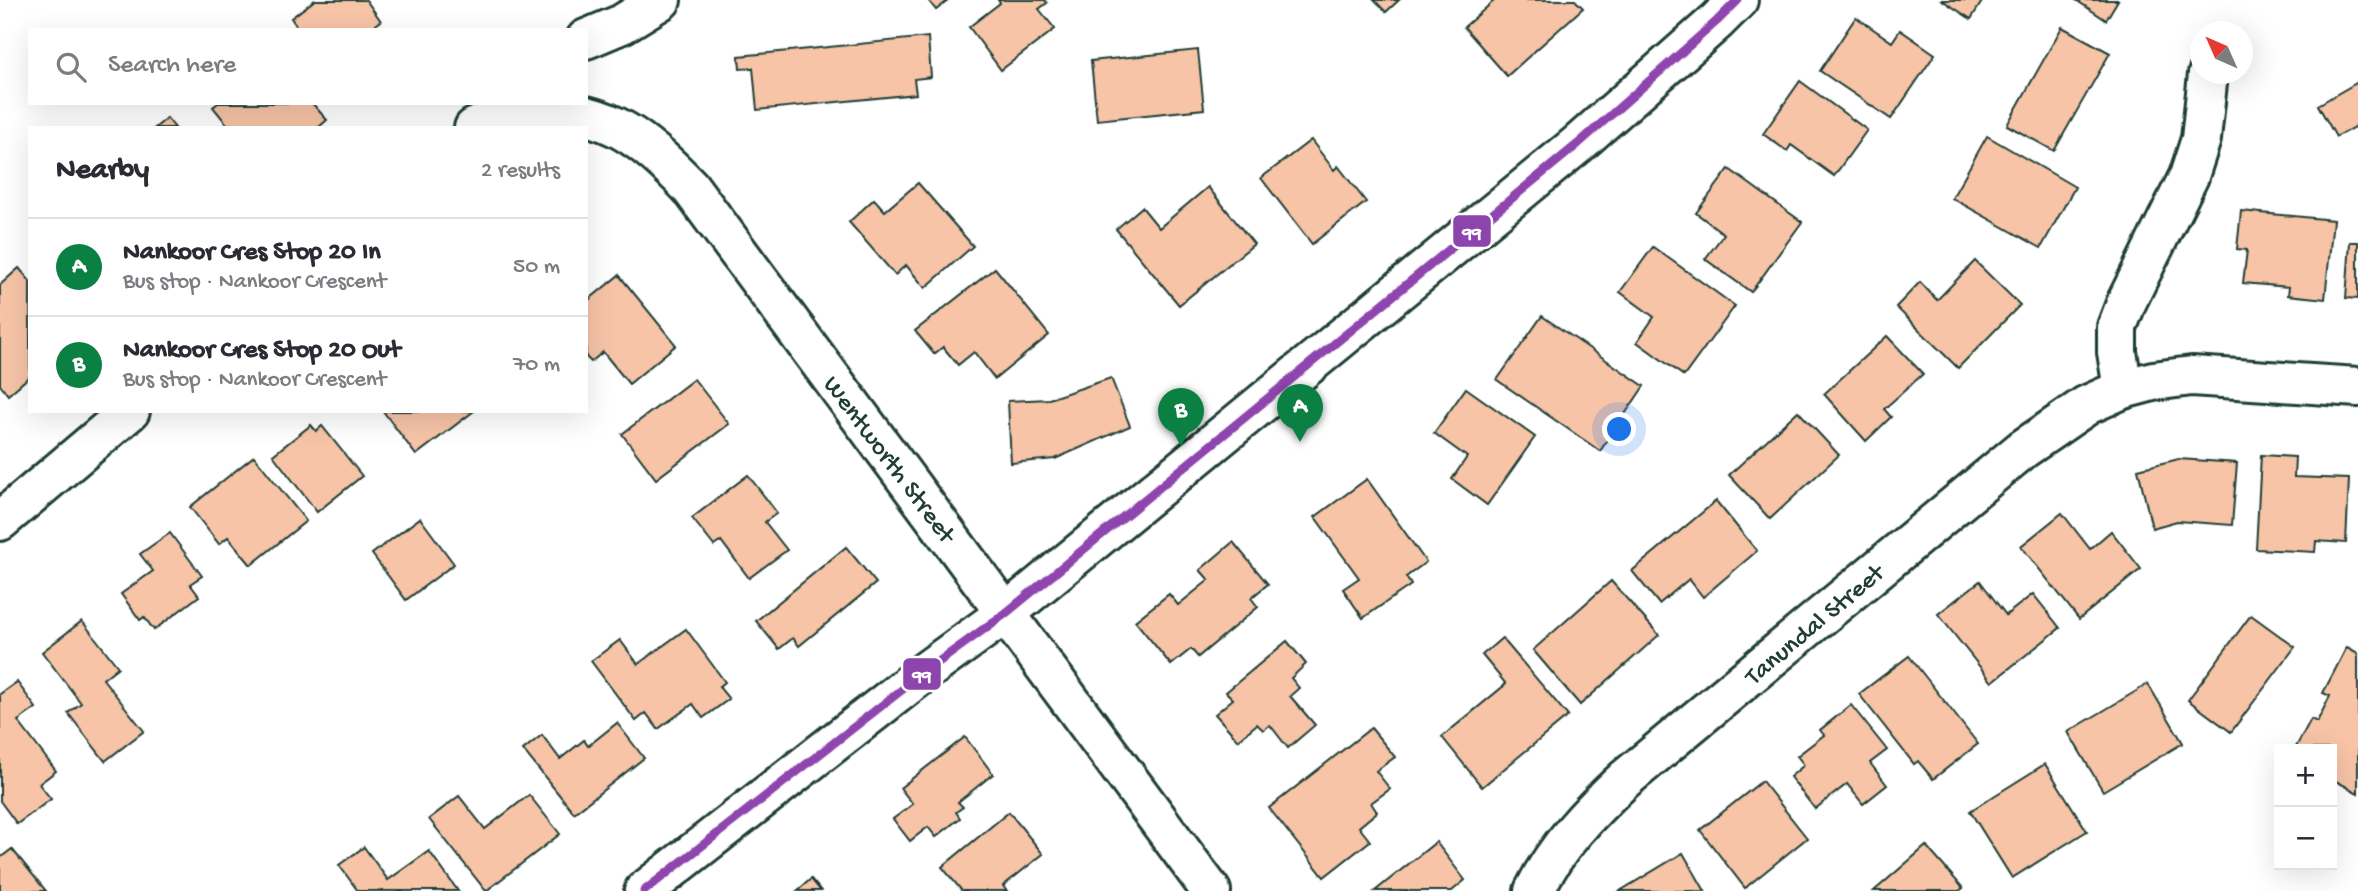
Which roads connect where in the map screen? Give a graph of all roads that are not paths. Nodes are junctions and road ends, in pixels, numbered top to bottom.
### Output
1 (661, 0) edge
2 (1738, 0) edge
3 (588, 38) edge
4 (2207, 84) edge
5 (514, 108) edge
6 (478, 126) edge
7 (2358, 387) edge
8 (2123, 389) junction
9 (128, 413) edge
10 (0, 521) edge
11 (1006, 613) junction
12 (645, 891) edge
13 (1211, 891) edge
14 (1534, 891) edge

1 - 3 street
2 - 11 street
4 - 8 street
5 - 6 street
5 - 11 street, Wentworth Street
7 - 8 street, Tanundal Street
8 - 14 street, Tanundal Street
9 - 10 street
11 - 12 street
11 - 13 street, Wentworth Street

